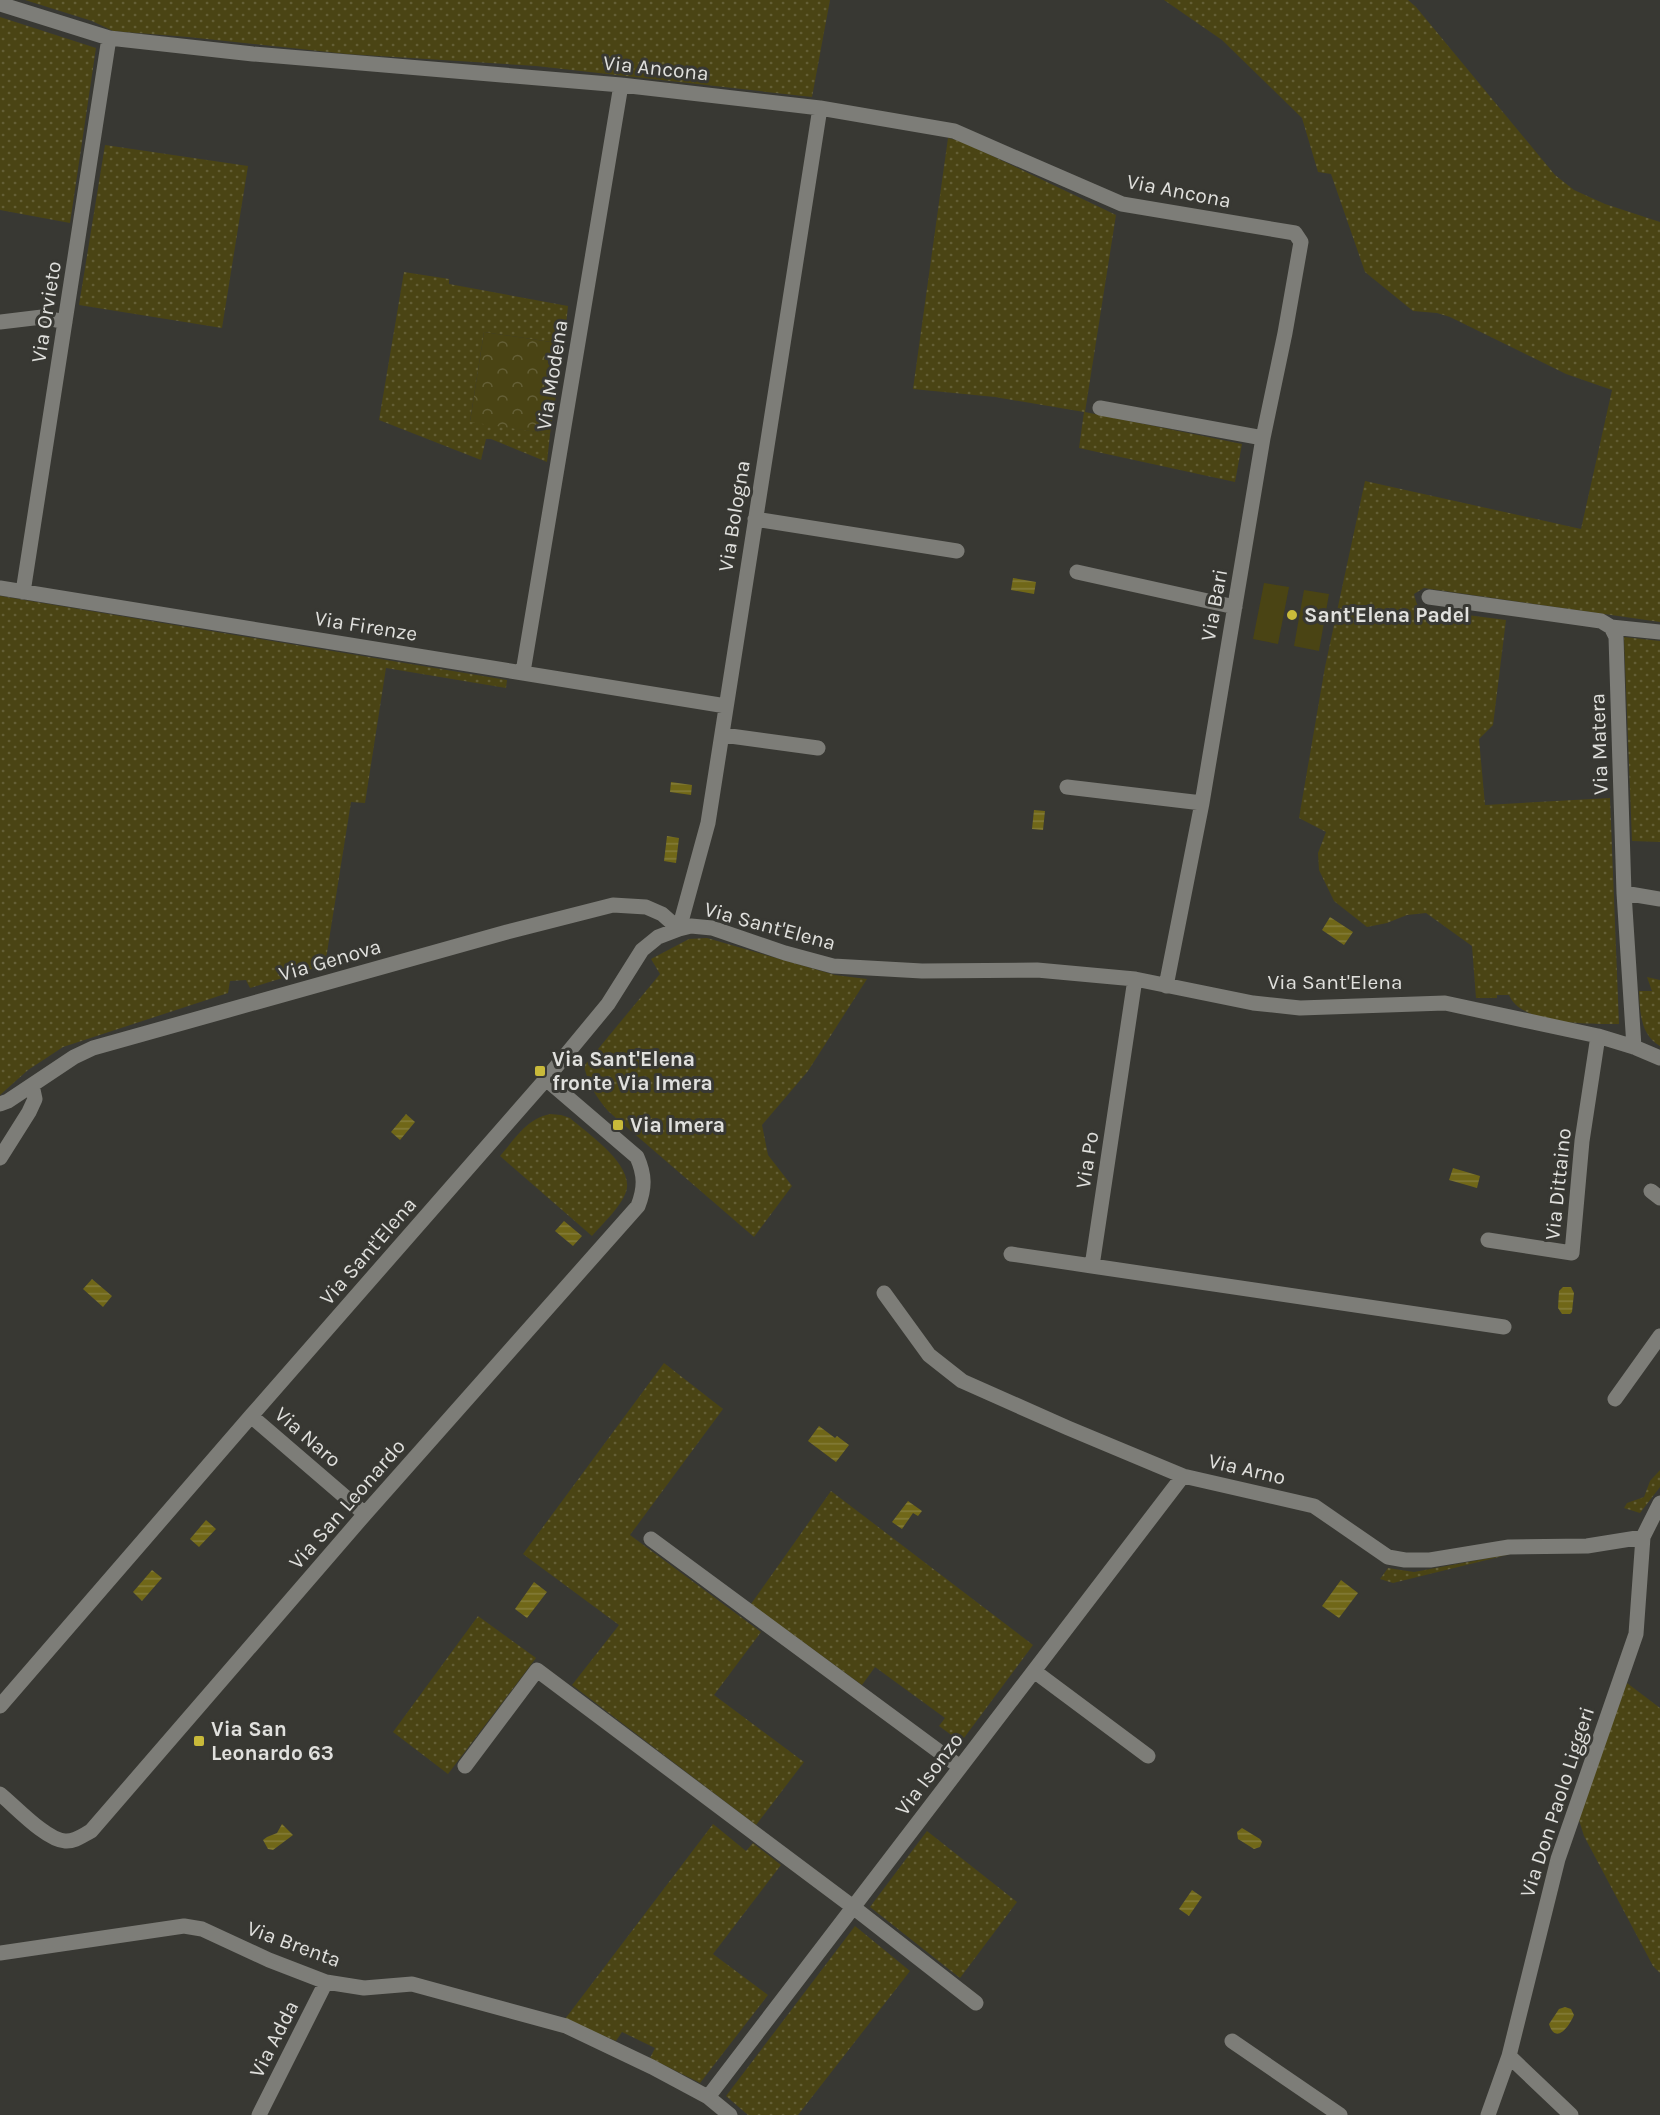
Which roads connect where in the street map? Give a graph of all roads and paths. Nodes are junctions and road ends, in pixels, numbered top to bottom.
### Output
1 (0, 4) edge
2 (109, 38) junction
3 (621, 85) junction
4 (820, 108) junction
5 (1294, 233) joint
6 (0, 321) edge
7 (65, 322) junction
8 (1100, 408) dead end
9 (1263, 438) junction
10 (755, 519) junction
11 (957, 551) dead end
12 (1077, 572) dead end
13 (0, 588) edge
14 (23, 592) junction
15 (1429, 597) dead end
16 (1234, 607) junction
17 (1611, 627) junction
18 (1660, 632) edge
19 (523, 672) junction
20 (726, 706) junction
21 (723, 735) junction
22 (818, 748) dead end
23 (1067, 787) dead end
24 (1202, 803) junction
25 (1624, 892) junction
26 (1660, 899) edge
27 (679, 929) junction
28 (1136, 979) junction
29 (1166, 986) junction
30 (1598, 1036) junction
31 (1634, 1047) junction
32 (1660, 1058) edge
33 (546, 1079) junction
34 (32, 1085) junction
35 (0, 1104) edge
36 (0, 1158) edge
37 (1488, 1240) dead end
38 (1011, 1254) dead end
39 (1092, 1266) junction
40 (884, 1293) dead end
41 (1504, 1327) dead end
42 (1660, 1336) edge
43 (1615, 1399) dead end
44 (251, 1416) junction
45 (1183, 1476) junction
46 (1660, 1503) edge
47 (365, 1514) junction
48 (1643, 1537) junction
49 (651, 1539) dead end
50 (1034, 1671) junction
51 (0, 1706) edge
52 (1148, 1756) dead end
53 (465, 1766) dead end
54 (960, 1767) junction
55 (0, 1794) edge
56 (853, 1907) junction
57 (0, 1953) edge
58 (326, 1982) junction
59 (976, 2003) dead end
60 (1232, 2041) dead end
61 (1509, 2056) junction
62 (708, 2097) junction
63 (259, 2115) edge
64 (730, 2115) edge
65 (1340, 2115) edge
66 (1488, 2115) edge
67 (1571, 2115) edge

1 - 2 street, Via Ancona
2 - 3 street, Via Ancona
2 - 7 street, Via Orvieto
3 - 4 street, Via Ancona
3 - 19 street, Via Modena
4 - 5 street, Via Ancona
4 - 10 street, Via Bologna
5 - 9 street, Via Bari
6 - 7 street
7 - 14 street, Via Orvieto
8 - 9 street
9 - 16 street, Via Bari
10 - 11 street
10 - 20 street, Via Bologna
12 - 16 street
13 - 14 street, Via Firenze
14 - 19 street, Via Firenze
15 - 17 street
16 - 24 street, Via Bari
17 - 18 street
17 - 25 street, Via Matera
19 - 20 street, Via Firenze
20 - 21 street, Via Bologna
21 - 22 street
21 - 27 street, Via Bologna
23 - 24 street
24 - 29 street, Via Bari
25 - 26 street
25 - 31 street, Via Matera
27 - 28 street, Via Sant'Elena
27 - 33 street, Via Sant'Elena
27 - 34 street, Via Genova
28 - 29 street, Via Sant'Elena
28 - 39 street, Via Po
29 - 30 street, Via Sant'Elena
30 - 31 street, Via Sant'Elena
30 - 37 street, Via Dittaino
31 - 32 street, Via Sant'Elena
33 - 44 street, Via Sant'Elena
33 - 47 street, Via San Leonardo
34 - 35 street, Via Genova
34 - 36 street
38 - 39 street
39 - 41 street
40 - 45 street, Via Arno
42 - 43 street
44 - 47 street, Via Naro
44 - 51 street, Via Sant'Elena
45 - 48 street, Via Arno
45 - 50 street, Via Isonzo
46 - 48 street, Via Don Paolo Liggeri
47 - 55 street, Via San Leonardo
48 - 61 street, Via Don Paolo Liggeri
49 - 54 street
50 - 52 street
50 - 54 street, Via Isonzo
53 - 56 street
54 - 56 street, Via Isonzo
56 - 59 street
56 - 62 street, Via Isonzo
57 - 58 street, Via Brenta
58 - 62 street, Via Brenta
58 - 63 street, Via Adda
60 - 65 street
61 - 66 street, Via Don Paolo Liggeri
61 - 67 street
62 - 64 street, Via Brenta

